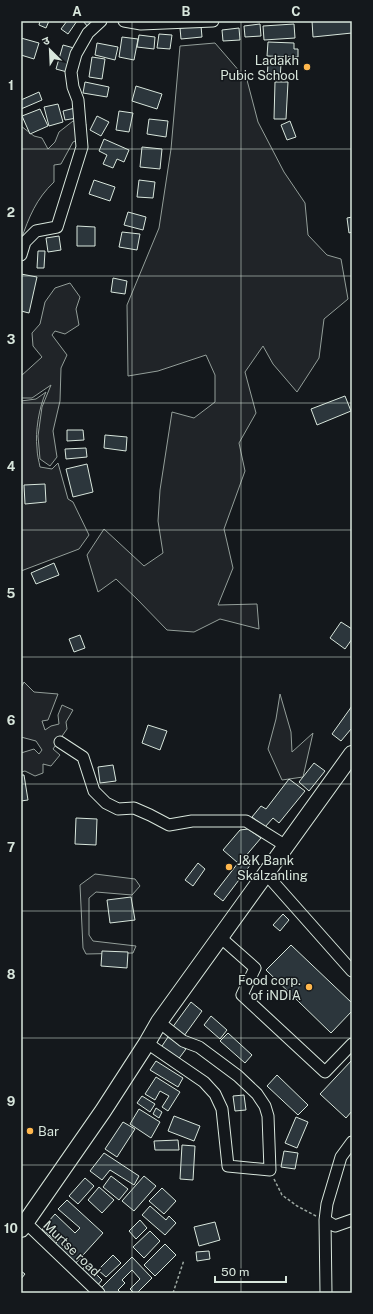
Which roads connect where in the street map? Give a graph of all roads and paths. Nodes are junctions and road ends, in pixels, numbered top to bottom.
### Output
1 (101, 21) edge
2 (126, 21) edge
3 (213, 21) edge
4 (21, 255) edge
5 (60, 742) dead end
6 (352, 754) edge
7 (286, 846) junction
8 (266, 874) junction
9 (220, 937) junction
10 (352, 972) edge
11 (159, 1022) junction
12 (147, 1043) junction
13 (352, 1044) edge
14 (352, 1142) edge
15 (270, 1170) junction
16 (325, 1220) junction
17 (352, 1220) edge
18 (23, 1226) edge
19 (184, 1260) dead end
20 (99, 1293) edge
21 (173, 1293) edge
22 (326, 1293) edge

1 - 4 street
2 - 3 street
5 - 7 street
6 - 7 highway
7 - 8 highway
8 - 9 highway
8 - 10 street
9 - 11 highway
9 - 13 street
11 - 12 highway
11 - 15 street
12 - 15 street
12 - 18 highway
14 - 16 street
15 - 16 path
16 - 17 street
16 - 22 street
18 - 20 street, Murtse road
19 - 21 path

